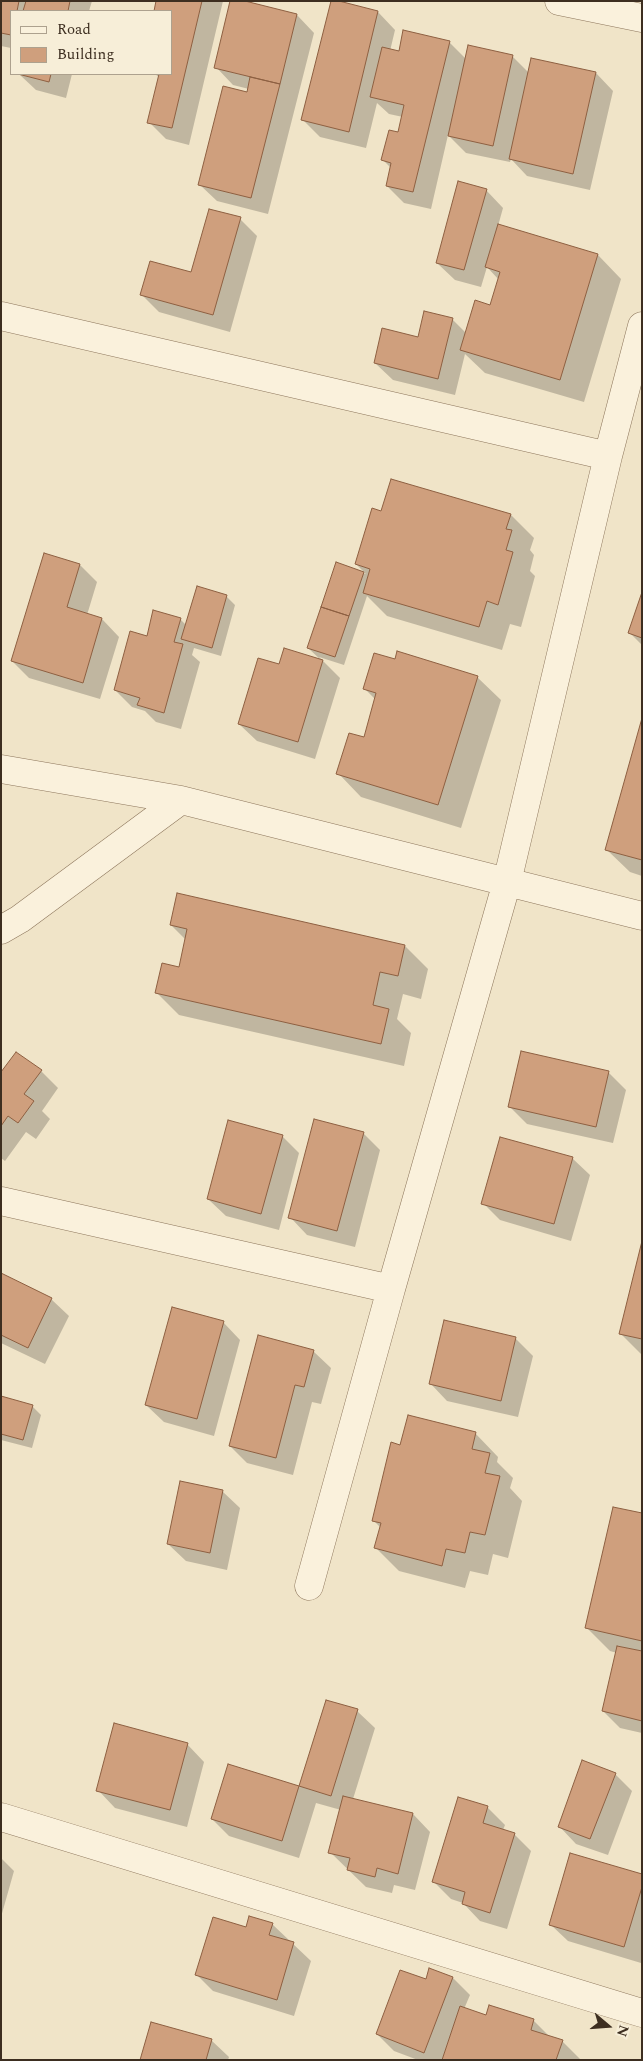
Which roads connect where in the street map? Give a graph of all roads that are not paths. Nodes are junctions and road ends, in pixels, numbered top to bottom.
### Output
1 (559, 1) edge
2 (642, 18) edge
3 (1, 316) edge
4 (642, 326) edge
5 (608, 456) junction
6 (1, 769) edge
7 (181, 800) junction
8 (507, 882) junction
9 (642, 916) edge
10 (1, 930) edge
11 (1, 1201) edge
12 (391, 1289) junction
13 (309, 1586) dead end
14 (1, 1817) edge
15 (642, 2013) edge

1 - 2 street
3 - 5 street
4 - 5 street
5 - 8 street
6 - 7 street
7 - 8 street
7 - 10 street
8 - 9 street
8 - 12 street
11 - 12 street
12 - 13 street
14 - 15 street

